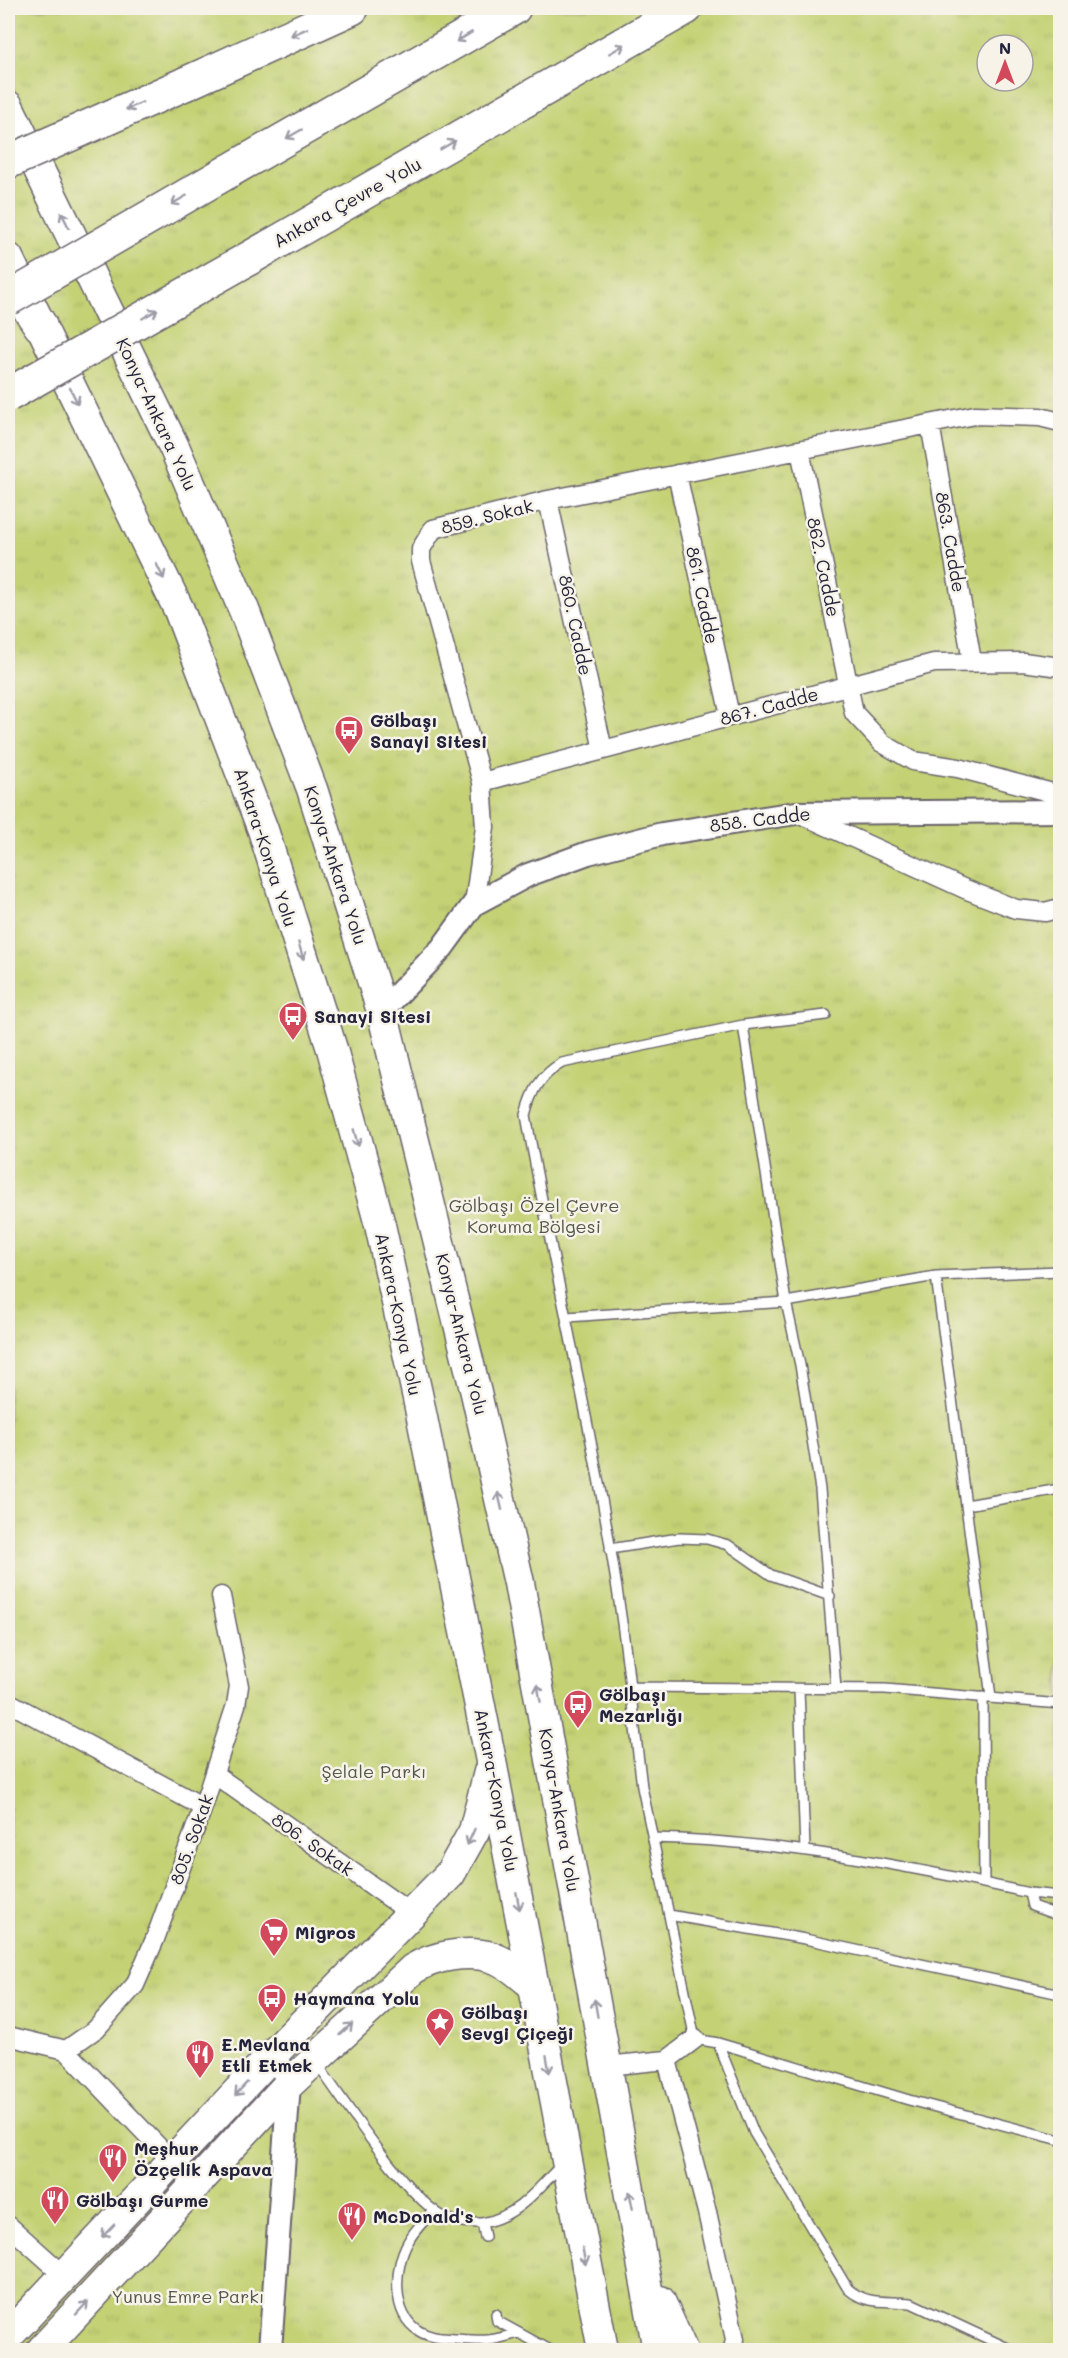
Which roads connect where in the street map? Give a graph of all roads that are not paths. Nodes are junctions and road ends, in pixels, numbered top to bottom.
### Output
1 (352, 8) edge
2 (514, 8) edge
3 (686, 8) edge
4 (8, 106) edge
5 (8, 162) edge
6 (8, 258) edge
7 (8, 277) edge
8 (8, 300) edge
9 (39, 325) junction
10 (8, 395) edge
11 (1060, 422) edge
12 (930, 424) junction
13 (800, 450) junction
14 (676, 474) junction
15 (548, 500) junction
16 (972, 661) junction
17 (1060, 667) edge
18 (848, 684) junction
19 (730, 716) junction
20 (603, 750) junction
21 (482, 782) junction
22 (1060, 795) edge
23 (1060, 812) edge
24 (796, 813) junction
25 (474, 904) junction
26 (1060, 908) edge
27 (382, 1011) junction
28 (826, 1015) dead end
29 (743, 1025) junction
30 (1060, 1271) edge
31 (936, 1276) junction
32 (786, 1302) junction
33 (567, 1317) junction
34 (1060, 1489) edge
35 (966, 1505) junction
36 (610, 1549) junction
37 (221, 1596) dead end
38 (830, 1596) junction
39 (630, 1687) junction
40 (799, 1689) junction
41 (836, 1689) junction
42 (987, 1697) junction
43 (8, 1702) edge
44 (1060, 1704) edge
45 (491, 1761) junction
46 (214, 1774) junction
47 (203, 1807) junction
48 (652, 1838) junction
49 (806, 1849) junction
50 (984, 1883) junction
51 (1029, 1893) junction
52 (1060, 1896) edge
53 (412, 1914) junction
54 (669, 1915) junction
55 (1060, 1916) edge
56 (534, 1986) junction
57 (1060, 1994) edge
58 (8, 2036) edge
59 (695, 2039) junction
60 (718, 2043) junction
61 (66, 2050) junction
62 (274, 2053) junction
63 (314, 2060) junction
64 (667, 2060) junction
65 (606, 2066) junction
66 (289, 2084) junction
67 (1060, 2139) edge
68 (565, 2161) junction
69 (173, 2162) junction
70 (434, 2210) junction
71 (482, 2223) junction
72 (8, 2225) edge
73 (484, 2237) dead end
74 (642, 2258) junction
75 (65, 2276) junction
76 (496, 2314) dead end
77 (518, 2333) junction
78 (8, 2336) edge
79 (42, 2350) edge
80 (270, 2350) edge
81 (550, 2350) edge
82 (603, 2350) edge
83 (658, 2350) edge
84 (682, 2350) edge
85 (733, 2350) edge
86 (1012, 2350) edge

1 -> 5 highway, bridge
2 -> 8 highway, bridge
10 -> 3 highway, Ankara Çevre Yolu, bridge
27 -> 4 highway, Konya-Ankara Yolu
6 - 9 highway, Ankara-Konya Yolu
7 - 9 highway
9 -> 45 highway, Ankara-Konya Yolu
11 - 12 street, 859. Sokak
12 - 13 street, 859. Sokak
12 - 16 street, 863. Cadde
13 - 14 street, 859. Sokak
13 - 18 street, 862. Cadde
14 - 15 street, 859. Sokak
14 - 19 street, 861. Cadde
15 - 20 street, 860. Cadde
15 - 21 street, 859. Sokak
16 - 17 street, 867. Cadde
16 - 18 street, 867. Cadde
18 - 19 street, 867. Cadde
18 - 22 street, 862. Cadde
19 - 20 street, 867. Cadde
20 - 21 street, 867. Cadde
21 - 25 street, 859. Sokak
23 - 24 street, 858. Cadde
24 - 25 street, 858. Cadde
24 - 26 street
25 - 27 street, 859. Sokak
65 -> 27 highway, Konya-Ankara Yolu
28 - 29 lane
29 - 32 lane
29 - 33 lane
30 - 31 lane
31 - 32 lane
31 - 35 lane
32 - 33 lane
32 - 38 lane
33 - 36 lane
34 - 35 lane
35 - 42 lane
36 - 38 lane
36 - 39 lane
37 - 46 street, 805. Sokak
38 - 41 lane
39 - 40 lane
39 - 48 lane
40 - 41 lane
40 - 49 lane
41 - 42 lane
42 - 44 lane
42 - 50 lane
43 - 47 street
45 -> 53 highway
45 -> 56 highway, Ankara-Konya Yolu
46 - 47 street, 805. Sokak
46 - 53 street, 806. Sokak
47 - 61 street, 805. Sokak
48 - 49 lane
48 - 54 lane
49 - 50 lane
50 - 51 lane
51 - 52 lane
51 - 55 lane
53 - 62 highway
54 - 57 lane
54 - 59 lane
63 -> 56 highway
56 -> 68 highway, Ankara-Konya Yolu
58 - 61 street
59 - 60 lane
59 - 64 street
60 - 67 lane
60 - 86 lane
61 - 69 street
62 - 66 street
62 -> 69 highway
63 - 66 highway
63 - 70 lane
64 - 65 street
64 - 85 street
74 -> 65 highway, Konya-Ankara Yolu
79 -> 66 highway
66 - 80 street
68 - 71 lane
68 -> 82 highway, Ankara-Konya Yolu
69 -> 75 highway
70 - 71 lane
70 - 77 lane
71 - 73 lane
72 - 75 street
74 - 83 highway, Konya-Ankara Yolu
74 - 84 highway
75 - 78 highway
76 - 77 lane
77 - 81 lane

